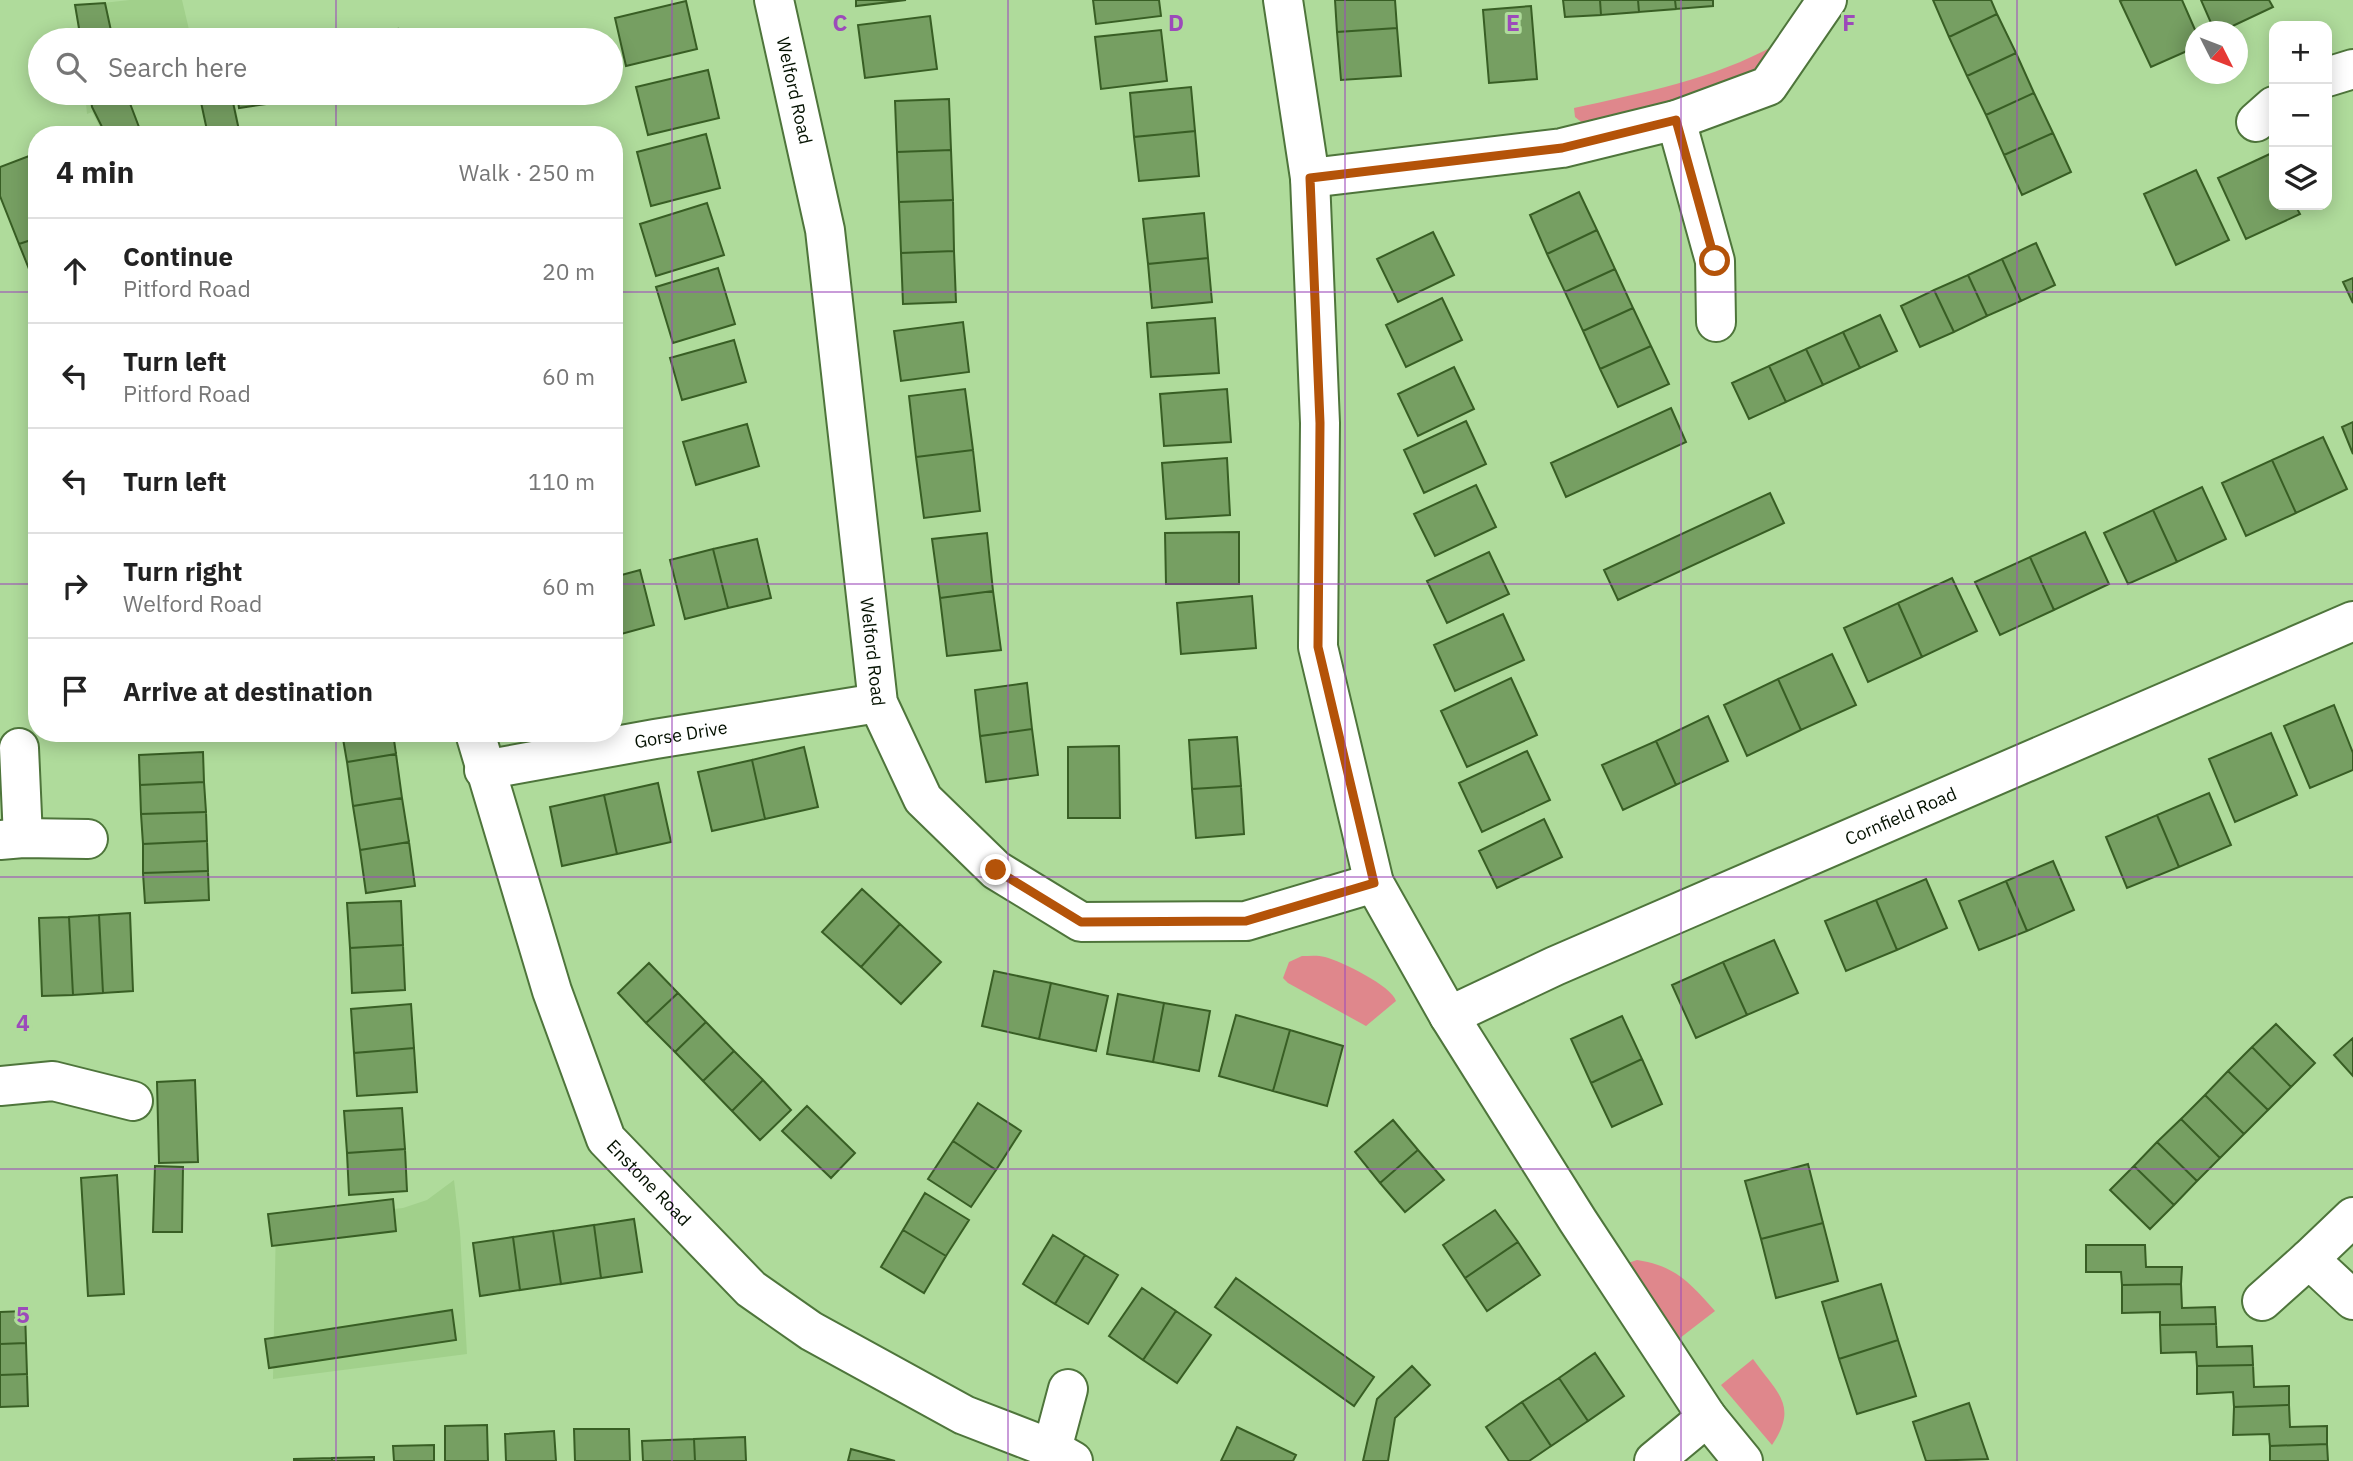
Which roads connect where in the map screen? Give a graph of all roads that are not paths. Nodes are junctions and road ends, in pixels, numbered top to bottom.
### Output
1 (774, 0) edge
2 (1283, 0) edge
3 (1826, 0) edge
4 (2353, 69) edge
5 (2332, 75) edge
6 (1676, 120) junction
7 (1310, 178) junction
8 (1716, 322) dead end
9 (2353, 621) edge
10 (877, 703) junction
11 (477, 742) edge
12 (19, 748) dead end
13 (484, 770) junction
14 (12, 839) edge
15 (88, 839) dead end
16 (1374, 883) junction
17 (1449, 1016) junction
18 (0, 1086) edge
19 (133, 1101) dead end
20 (2353, 1217) edge
21 (2309, 1259) junction
22 (2353, 1300) edge
23 (2262, 1301) dead end
24 (1068, 1389) dead end
25 (1707, 1417) junction
26 (1062, 1455) edge
27 (1654, 1461) edge
28 (1743, 1461) edge

1 - 10 street, Welford Road
2 - 7 street
3 - 6 street
4 - 5 street
6 - 7 street
6 - 8 street
7 - 16 street
9 - 17 street, Cornfield Road
10 - 13 street, Gorse Drive
10 - 16 street, Welford Road
11 - 13 street, Enstone Road
12 - 14 street
13 - 26 street, Enstone Road
14 - 15 street
16 - 17 street
17 - 25 street
18 - 19 street
20 - 21 street
21 - 22 street
21 - 23 street
24 - 26 street, Enstone Road
25 - 27 street
25 - 28 street

